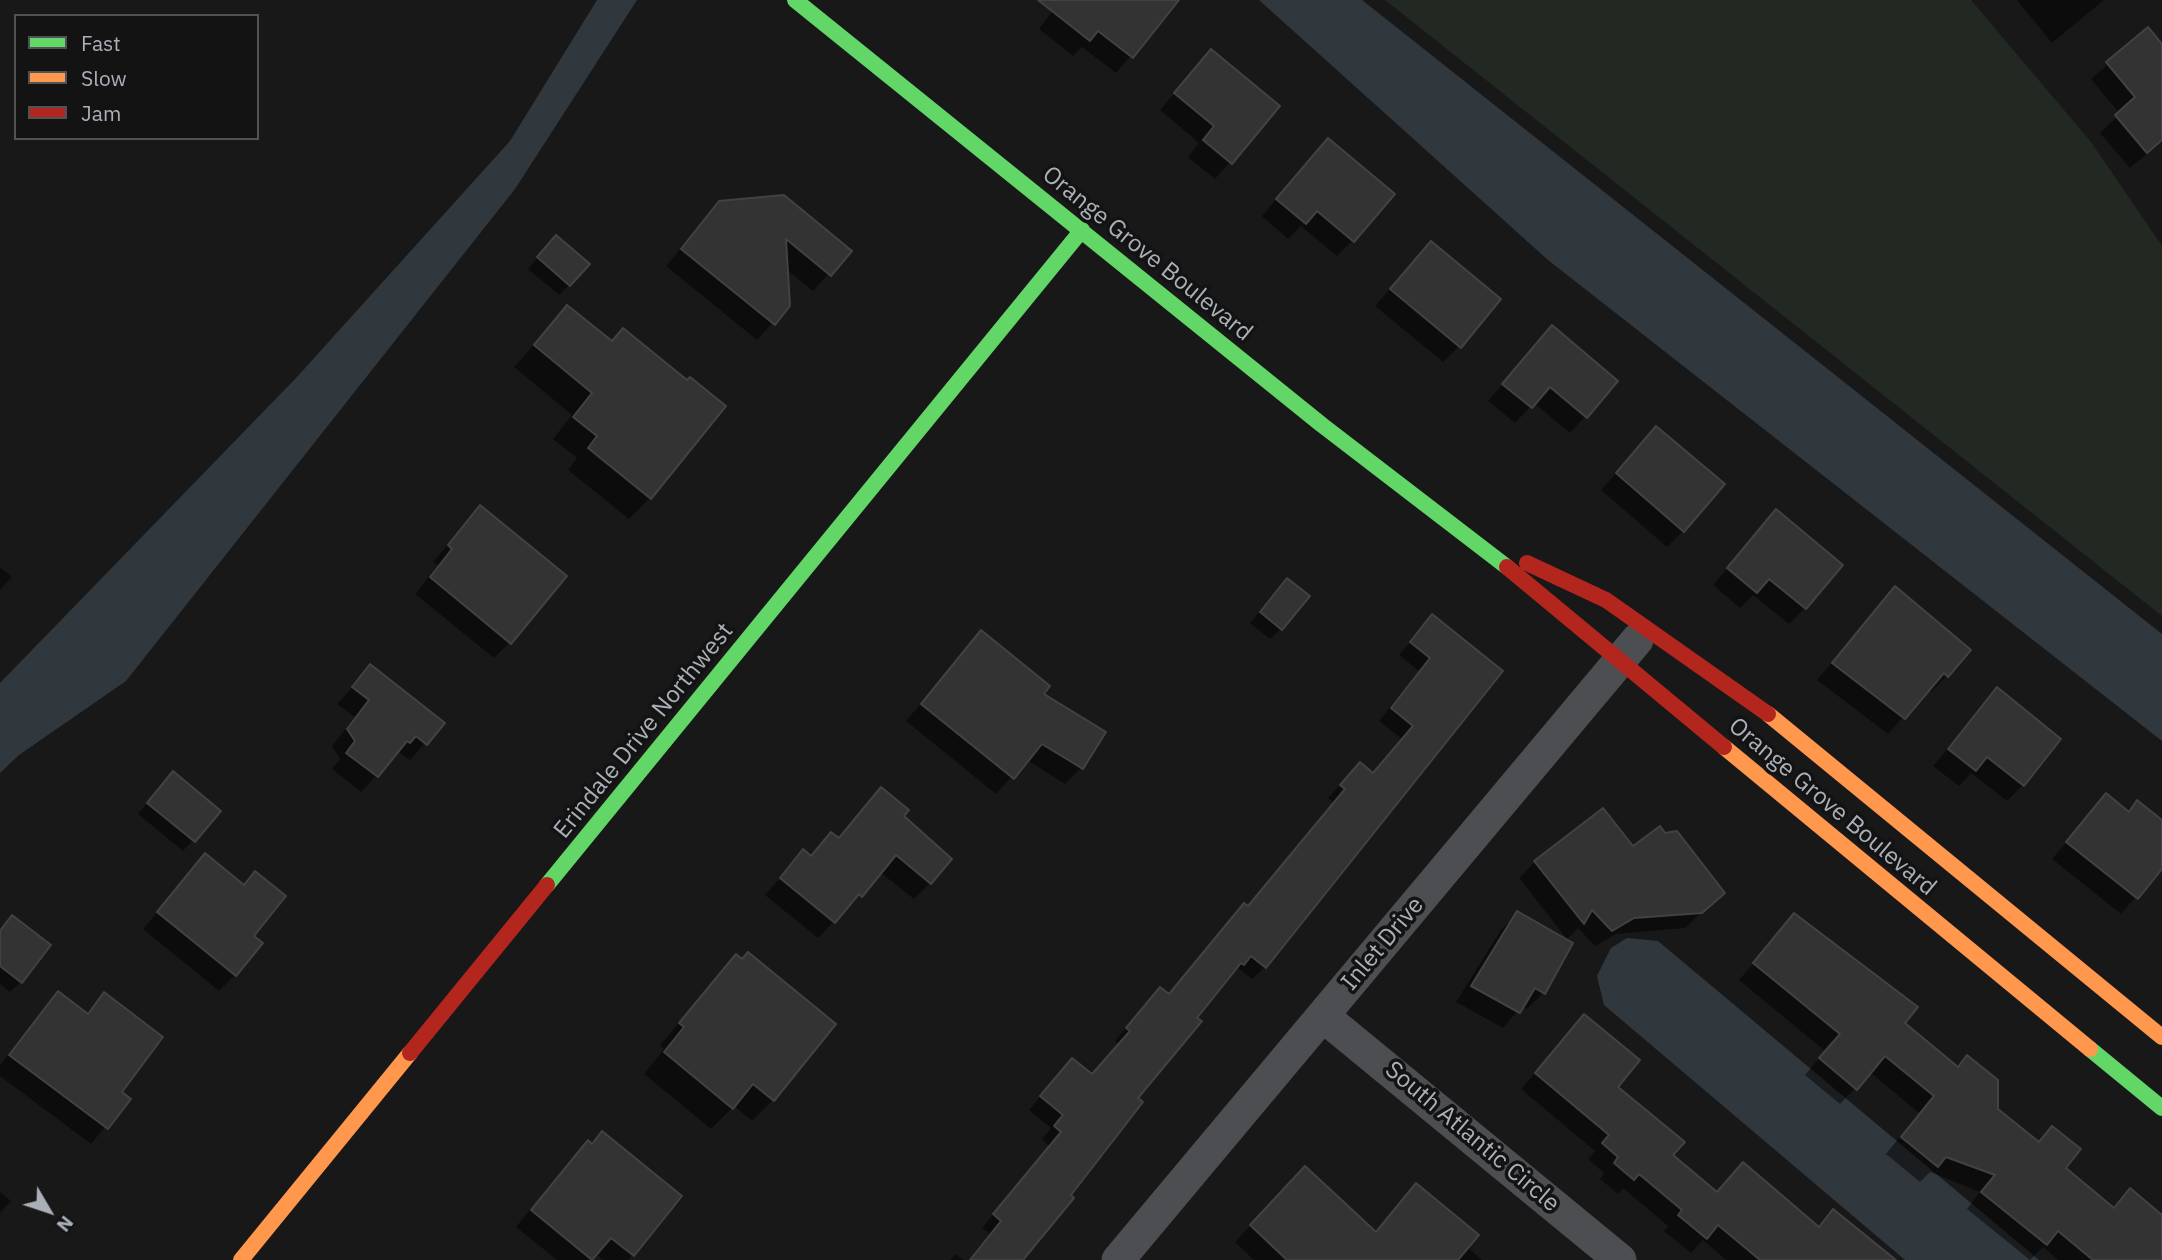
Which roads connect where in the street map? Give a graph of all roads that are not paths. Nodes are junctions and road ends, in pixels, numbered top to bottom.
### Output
1 (795, 0) edge
2 (1082, 230) junction
3 (1474, 540) junction
4 (1648, 628) junction
5 (1622, 658) junction
6 (1324, 1016) junction
7 (2162, 1037) edge
8 (2162, 1108) edge
9 (241, 1260) edge
10 (1118, 1260) edge
11 (1620, 1260) edge

1 - 2 street, Orange Grove Boulevard
2 - 3 street, Orange Grove Boulevard
2 - 9 street, Erindale Drive Northwest
3 - 4 street, Orange Grove Boulevard
3 - 5 street, Orange Grove Boulevard
4 - 5 street, Inlet Drive
4 - 7 street, Orange Grove Boulevard
5 - 6 street, Inlet Drive
5 - 8 street, Orange Grove Boulevard
6 - 10 street, Inlet Drive
6 - 11 street, South Atlantic Circle

